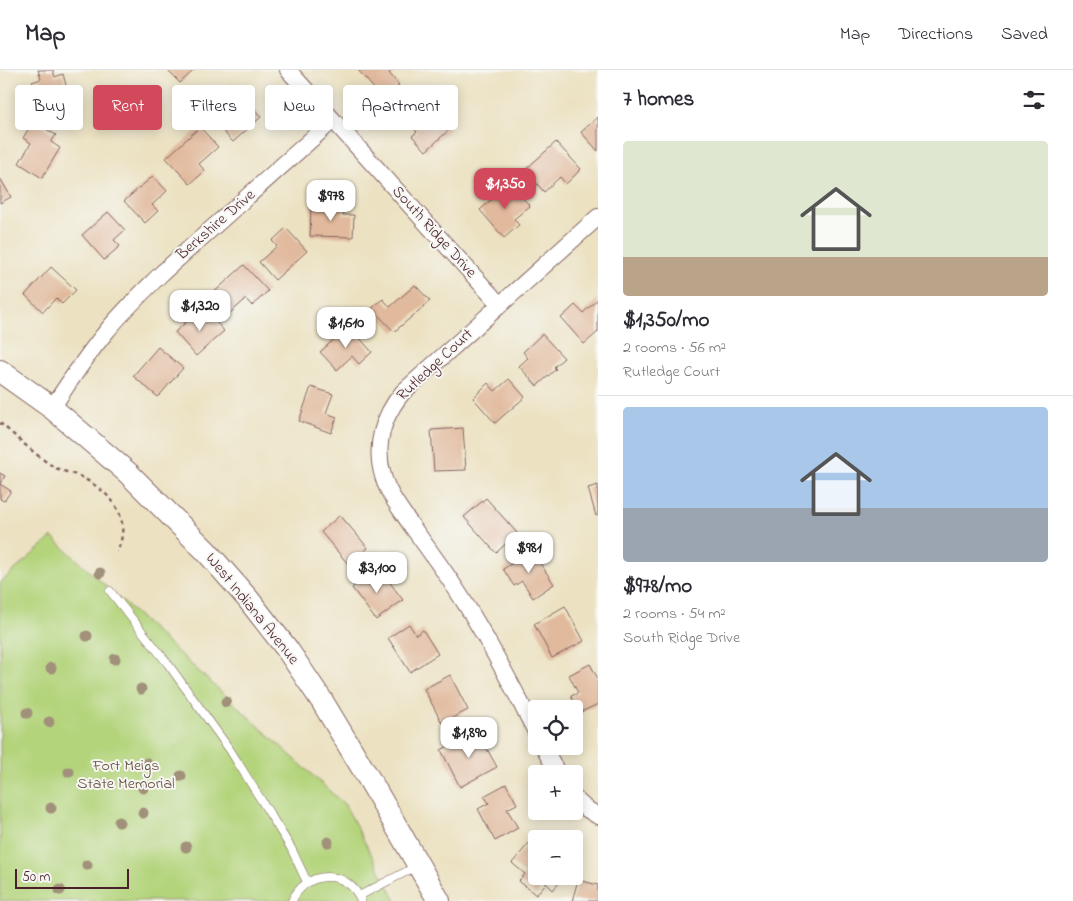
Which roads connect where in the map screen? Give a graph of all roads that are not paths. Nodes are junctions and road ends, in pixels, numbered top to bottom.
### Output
1 (288, 70) edge
2 (302, 85) edge
3 (333, 120) edge
4 (322, 130) edge
5 (598, 217) edge
6 (500, 305) junction
7 (0, 371) edge
8 (52, 408) junction
9 (110, 592) dead end
10 (528, 717) edge
11 (583, 806) edge
12 (598, 816) edge
13 (418, 865) junction
14 (307, 882) junction
15 (360, 899) edge
16 (292, 901) edge
17 (439, 901) edge

1 - 2 street, South Ridge Drive
3 - 6 street, South Ridge Drive
4 - 8 street, Berkshire Drive
5 - 6 street, Rutledge Court
6 - 10 street, Rutledge Court
7 - 8 main road, West Indiana Avenue
8 - 13 main road, West Indiana Avenue
9 - 14 lane
11 - 12 street
13 - 15 lane
13 - 17 main road, West Indiana Avenue
14 - 15 lane
14 - 16 lane

